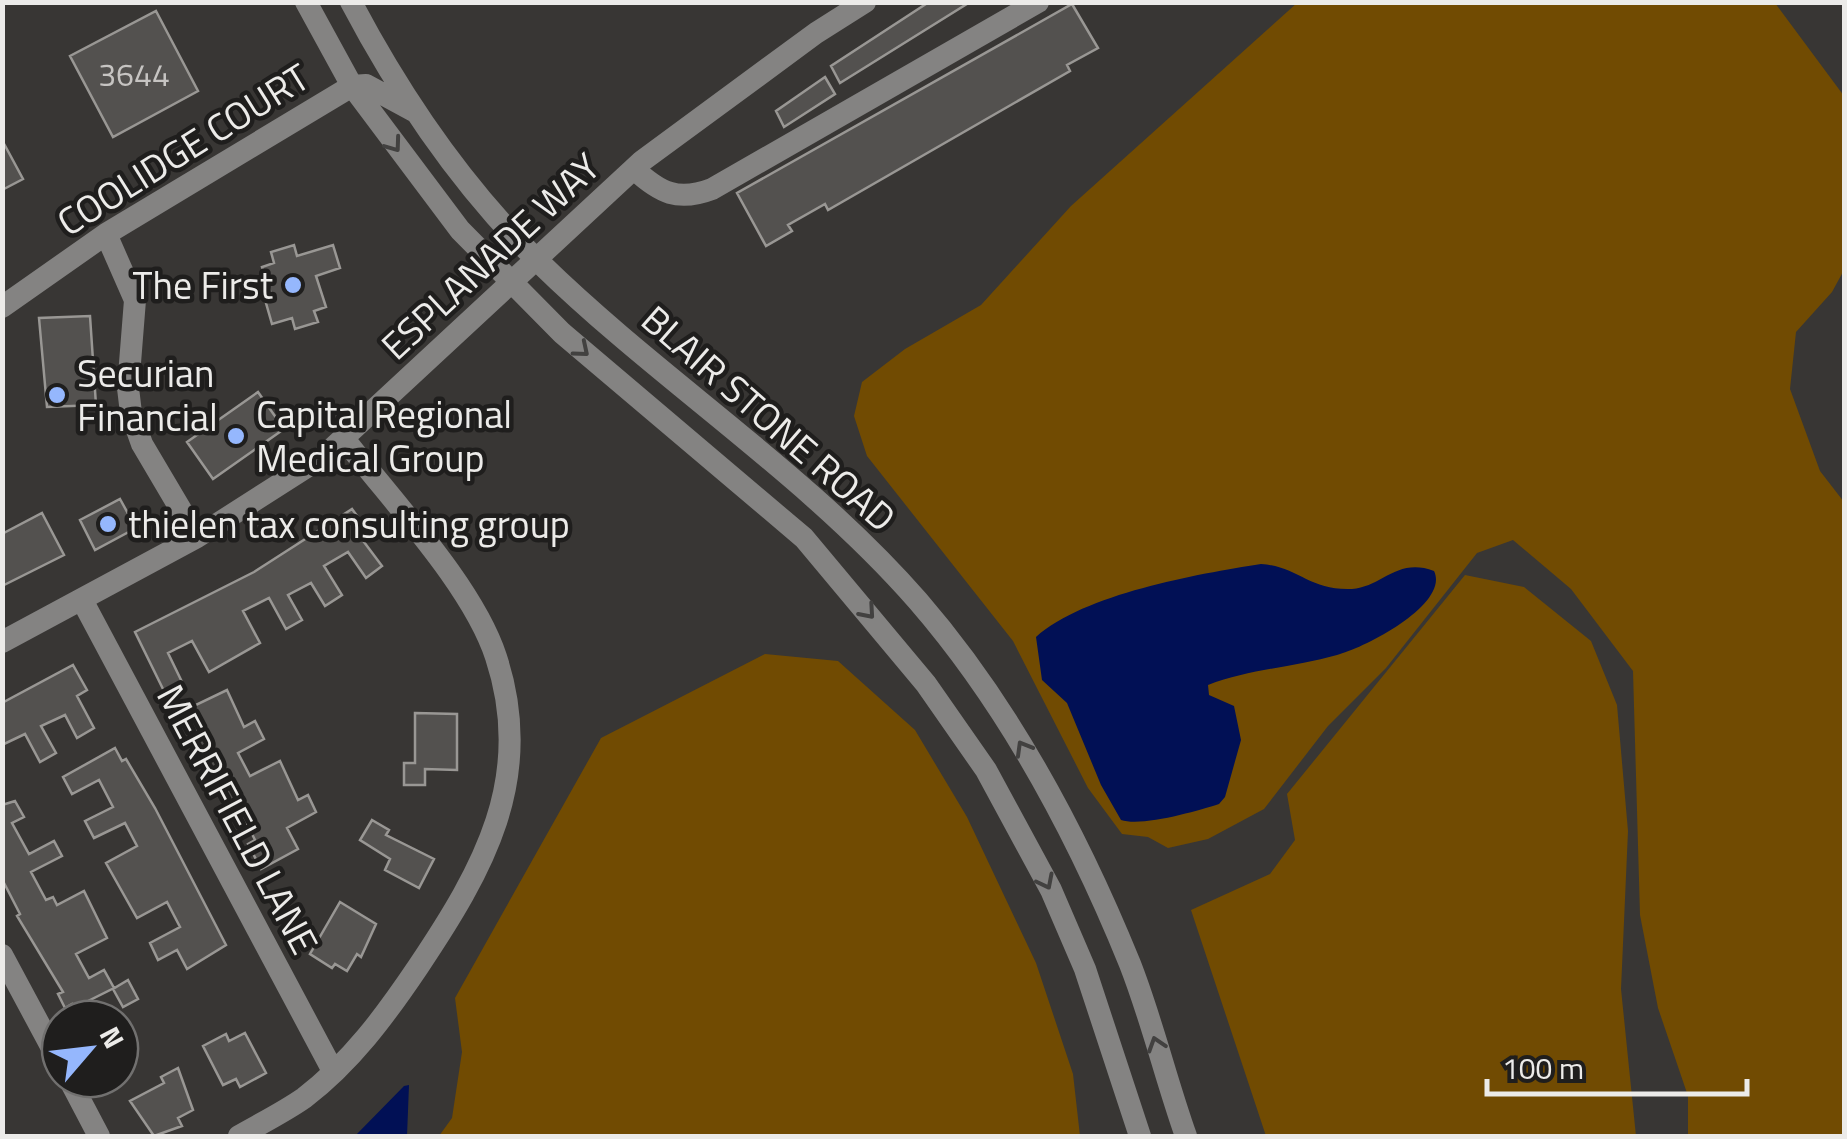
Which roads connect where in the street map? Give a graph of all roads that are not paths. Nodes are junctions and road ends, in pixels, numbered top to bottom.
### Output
1 (306, 2) edge
2 (352, 2) edge
3 (865, 2) edge
4 (1038, 2) edge
5 (352, 86) junction
6 (418, 113) junction
7 (634, 169) junction
8 (106, 234) junction
9 (537, 260) junction
10 (510, 284) junction
11 (2, 307) edge
12 (345, 440) junction
13 (197, 537) junction
14 (82, 600) junction
15 (2, 642) edge
16 (2, 954) edge
17 (40, 1025) edge
18 (332, 1071) junction
19 (79, 1099) edge
20 (99, 1136) edge
21 (239, 1136) edge
22 (1140, 1136) edge
23 (1186, 1136) edge

1 - 5 street, BLAIR STONE ROAD
2 - 6 street, BLAIR STONE ROAD
3 - 7 street, ESPLANADE WAY
4 - 7 street
5 - 6 street
5 - 8 street, COOLIDGE COURT
5 -> 10 street, BLAIR STONE ROAD
6 - 9 street, BLAIR STONE ROAD
7 - 9 street, ESPLANADE WAY
8 - 11 street, COOLIDGE COURT
8 - 13 street
9 - 10 street, ESPLANADE WAY
23 -> 9 street, BLAIR STONE ROAD
10 - 12 street, ESPLANADE WAY
10 -> 22 street, BLAIR STONE ROAD
12 - 13 street, ESPLANADE WAY
12 - 18 street
13 - 14 street, ESPLANADE WAY
14 - 15 street, ESPLANADE WAY
14 - 18 street, MERRIFIELD LANE
16 - 17 street
18 - 21 street
19 - 20 street

